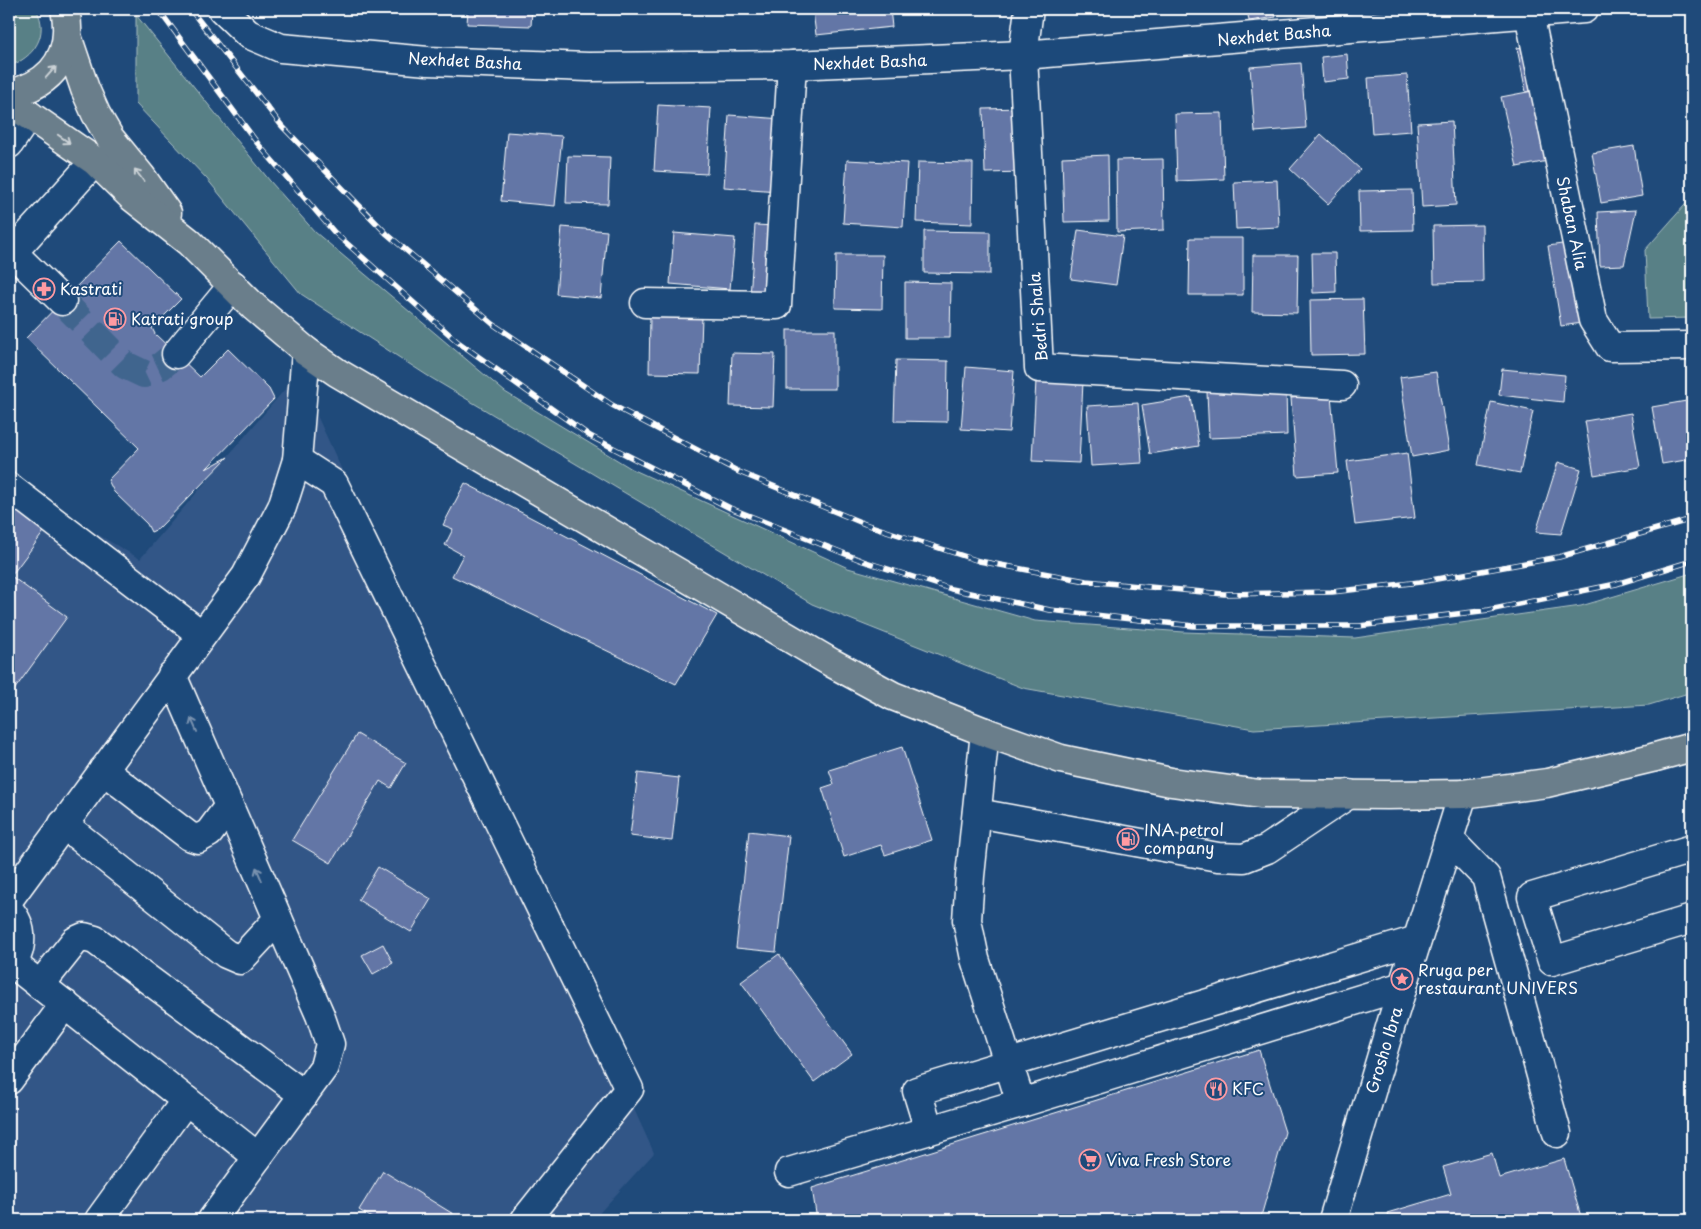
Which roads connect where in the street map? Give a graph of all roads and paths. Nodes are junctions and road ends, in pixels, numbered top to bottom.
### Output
1 (222, 9) edge
2 (1029, 9) edge
3 (1584, 9) edge
4 (1530, 12) edge
5 (70, 20) edge
6 (1023, 55) junction
7 (792, 65) junction
8 (9, 94) edge
9 (19, 109) edge
10 (9, 144) edge
11 (95, 161) junction
12 (189, 242) junction
13 (10, 251) edge
14 (233, 285) junction
15 (62, 301) tunnel mouth
16 (645, 303) dead end
17 (1692, 346) edge
18 (306, 351) junction
19 (176, 354) tunnel mouth
20 (1342, 385) dead end
21 (297, 460) junction
22 (9, 487) edge
23 (202, 634) junction
24 (172, 676) junction
25 (985, 732) junction
26 (1692, 747) edge
27 (103, 770) junction
28 (1349, 794) junction
29 (1463, 794) junction
30 (229, 806) junction
31 (977, 813) junction
32 (63, 824) junction
33 (1449, 839) junction
34 (1692, 849) edge
35 (9, 899) edge
36 (9, 910) edge
37 (278, 919) junction
38 (1692, 919) edge
39 (1417, 940) junction
40 (11, 965) edge
41 (40, 985) junction
42 (1403, 986) junction
43 (65, 1004) junction
44 (1009, 1064) junction
45 (9, 1080) edge
46 (304, 1095) junction
47 (186, 1100) junction
48 (1021, 1103) junction
49 (929, 1130) junction
50 (1558, 1133) dead end
51 (258, 1157) junction
52 (789, 1172) dead end
53 (99, 1220) edge
54 (212, 1220) edge
55 (525, 1220) edge
56 (1333, 1220) edge

1 - 7 street, Nexhdet Basha
2 - 6 street
3 - 4 street, Nexhdet Basha
4 - 6 street, Nexhdet Basha
4 - 17 street, Shaban Alia
8 -> 5 main road
12 -> 5 main road
6 - 7 street, Nexhdet Basha
6 - 20 street, Bedri Shala
7 - 16 street
9 - 10 street
9 -> 11 main road
11 - 12 main road
11 - 13 street
12 - 14 main road
13 - 15 street
14 - 18 main road
14 - 19 street
18 - 21 street
18 - 25 main road
21 - 23 street
21 - 55 street
22 - 23 street
23 - 24 street
24 - 27 street
30 -> 24 street
25 - 28 main road
25 - 31 street
26 - 29 main road
27 - 30 street
27 - 32 street
28 - 29 main road
28 - 31 street
29 - 33 street, Grosho Ibra
37 -> 30 street
31 - 44 street
32 - 35 street
32 - 37 street
33 - 39 street, Grosho Ibra
33 - 50 street
34 - 38 street
36 - 40 street
37 - 46 street
39 - 42 street, Grosho Ibra
39 - 44 street
40 - 41 street
41 - 43 street
41 - 46 street
42 - 48 street
42 - 56 street, Grosho Ibra
43 - 45 street
43 - 47 street
44 - 48 street
44 - 49 street
46 - 51 street
47 - 51 street
47 - 53 street
48 - 49 street
49 - 52 street
51 - 54 street

